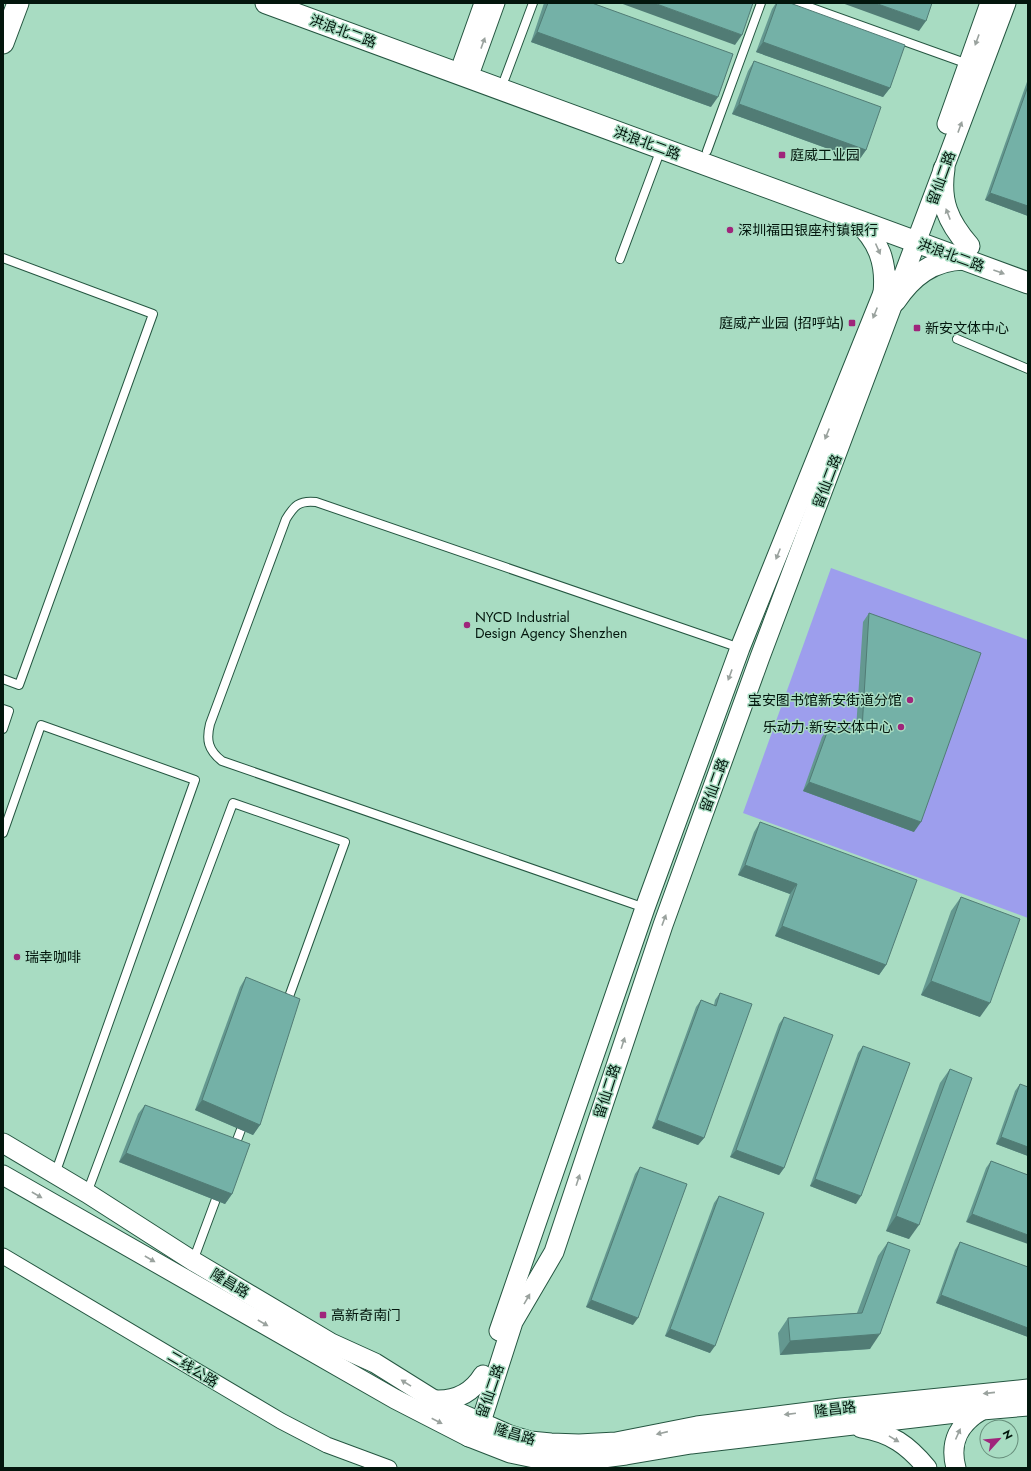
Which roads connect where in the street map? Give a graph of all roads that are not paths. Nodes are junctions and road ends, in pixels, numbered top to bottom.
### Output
1 (18, 3) edge
2 (266, 3) edge
3 (297, 3) edge
4 (482, 3) edge
5 (497, 3) edge
6 (533, 3) edge
7 (761, 3) edge
8 (798, 3) edge
9 (990, 3) edge
10 (1006, 3) edge
11 (3, 43) edge
12 (968, 64) junction
13 (466, 68) junction
14 (505, 78) junction
15 (661, 148) junction
16 (707, 151) junction
17 (944, 169) junction
18 (855, 219) junction
19 (914, 234) junction
20 (966, 253) junction
21 (3, 258) edge
22 (620, 258) dead end
23 (1028, 267) edge
24 (1028, 283) edge
25 (889, 297) junction
26 (957, 339) dead end
27 (1028, 369) edge
28 (740, 648) junction
29 (3, 679) edge
30 (3, 709) edge
31 (3, 729) edge
32 (3, 833) edge
33 (645, 908) junction
34 (282, 1014) edge
35 (247, 1112) edge
36 (3, 1143) edge
37 (231, 1156) edge
38 (56, 1174) junction
39 (3, 1175) edge
40 (220, 1186) edge
41 (87, 1193) junction
42 (527, 1250) junction
43 (3, 1256) edge
44 (549, 1260) junction
45 (193, 1261) junction
46 (483, 1375) junction
47 (1028, 1390) edge
48 (435, 1400) junction
49 (1028, 1406) edge
50 (982, 1410) junction
51 (475, 1420) junction
52 (844, 1426) junction
53 (469, 1437) junction
54 (389, 1468) edge
55 (927, 1468) edge
56 (956, 1468) edge

1 - 11 main road
2 - 13 main road, 洪浪北二路
3 - 13 main road, 洪浪北二路
4 - 13 street
13 -> 5 street
6 - 14 lane
7 - 16 lane
8 - 12 lane
9 -> 12 street, 留仙二路
17 -> 10 street, 留仙二路
12 - 19 street, 留仙二路
13 - 14 main road, 洪浪北二路
13 - 15 main road, 洪浪北二路
14 - 16 main road, 洪浪北二路
15 - 18 main road, 洪浪北二路
15 - 22 lane
16 - 19 main road, 洪浪北二路
17 - 19 street, 留仙二路
20 -> 17 main road
18 - 19 main road, 洪浪北二路
18 -> 25 main road
19 - 20 main road, 洪浪北二路
19 - 25 street, 留仙二路
20 - 23 main road, 洪浪北二路
20 -> 24 main road, 洪浪北二路
20 - 25 main road
21 - 29 lane
25 -> 28 street, 留仙二路
44 -> 25 street, 留仙二路
26 - 27 lane
28 -> 33 street, 留仙二路
28 - 33 lane
30 - 31 lane
32 - 38 lane
33 - 42 street, 留仙二路
34 - 41 lane
35 - 37 lane
36 - 38 street, 隆昌路
38 - 41 street, 隆昌路
39 -> 53 street, 隆昌路
40 - 45 lane
41 - 45 street, 隆昌路
42 - 44 street
42 - 46 street, 留仙二路
43 - 54 street, 二线公路
51 -> 44 street, 留仙二路
48 -> 45 street, 隆昌路
46 - 48 street
46 - 51 street, 留仙二路
47 -> 51 street, 隆昌路
48 - 51 street, 隆昌路
49 - 50 street, 隆昌路
50 - 52 street, 隆昌路
56 -> 50 street
51 - 53 street, 留仙二路
52 - 53 street, 隆昌路
52 -> 55 street

